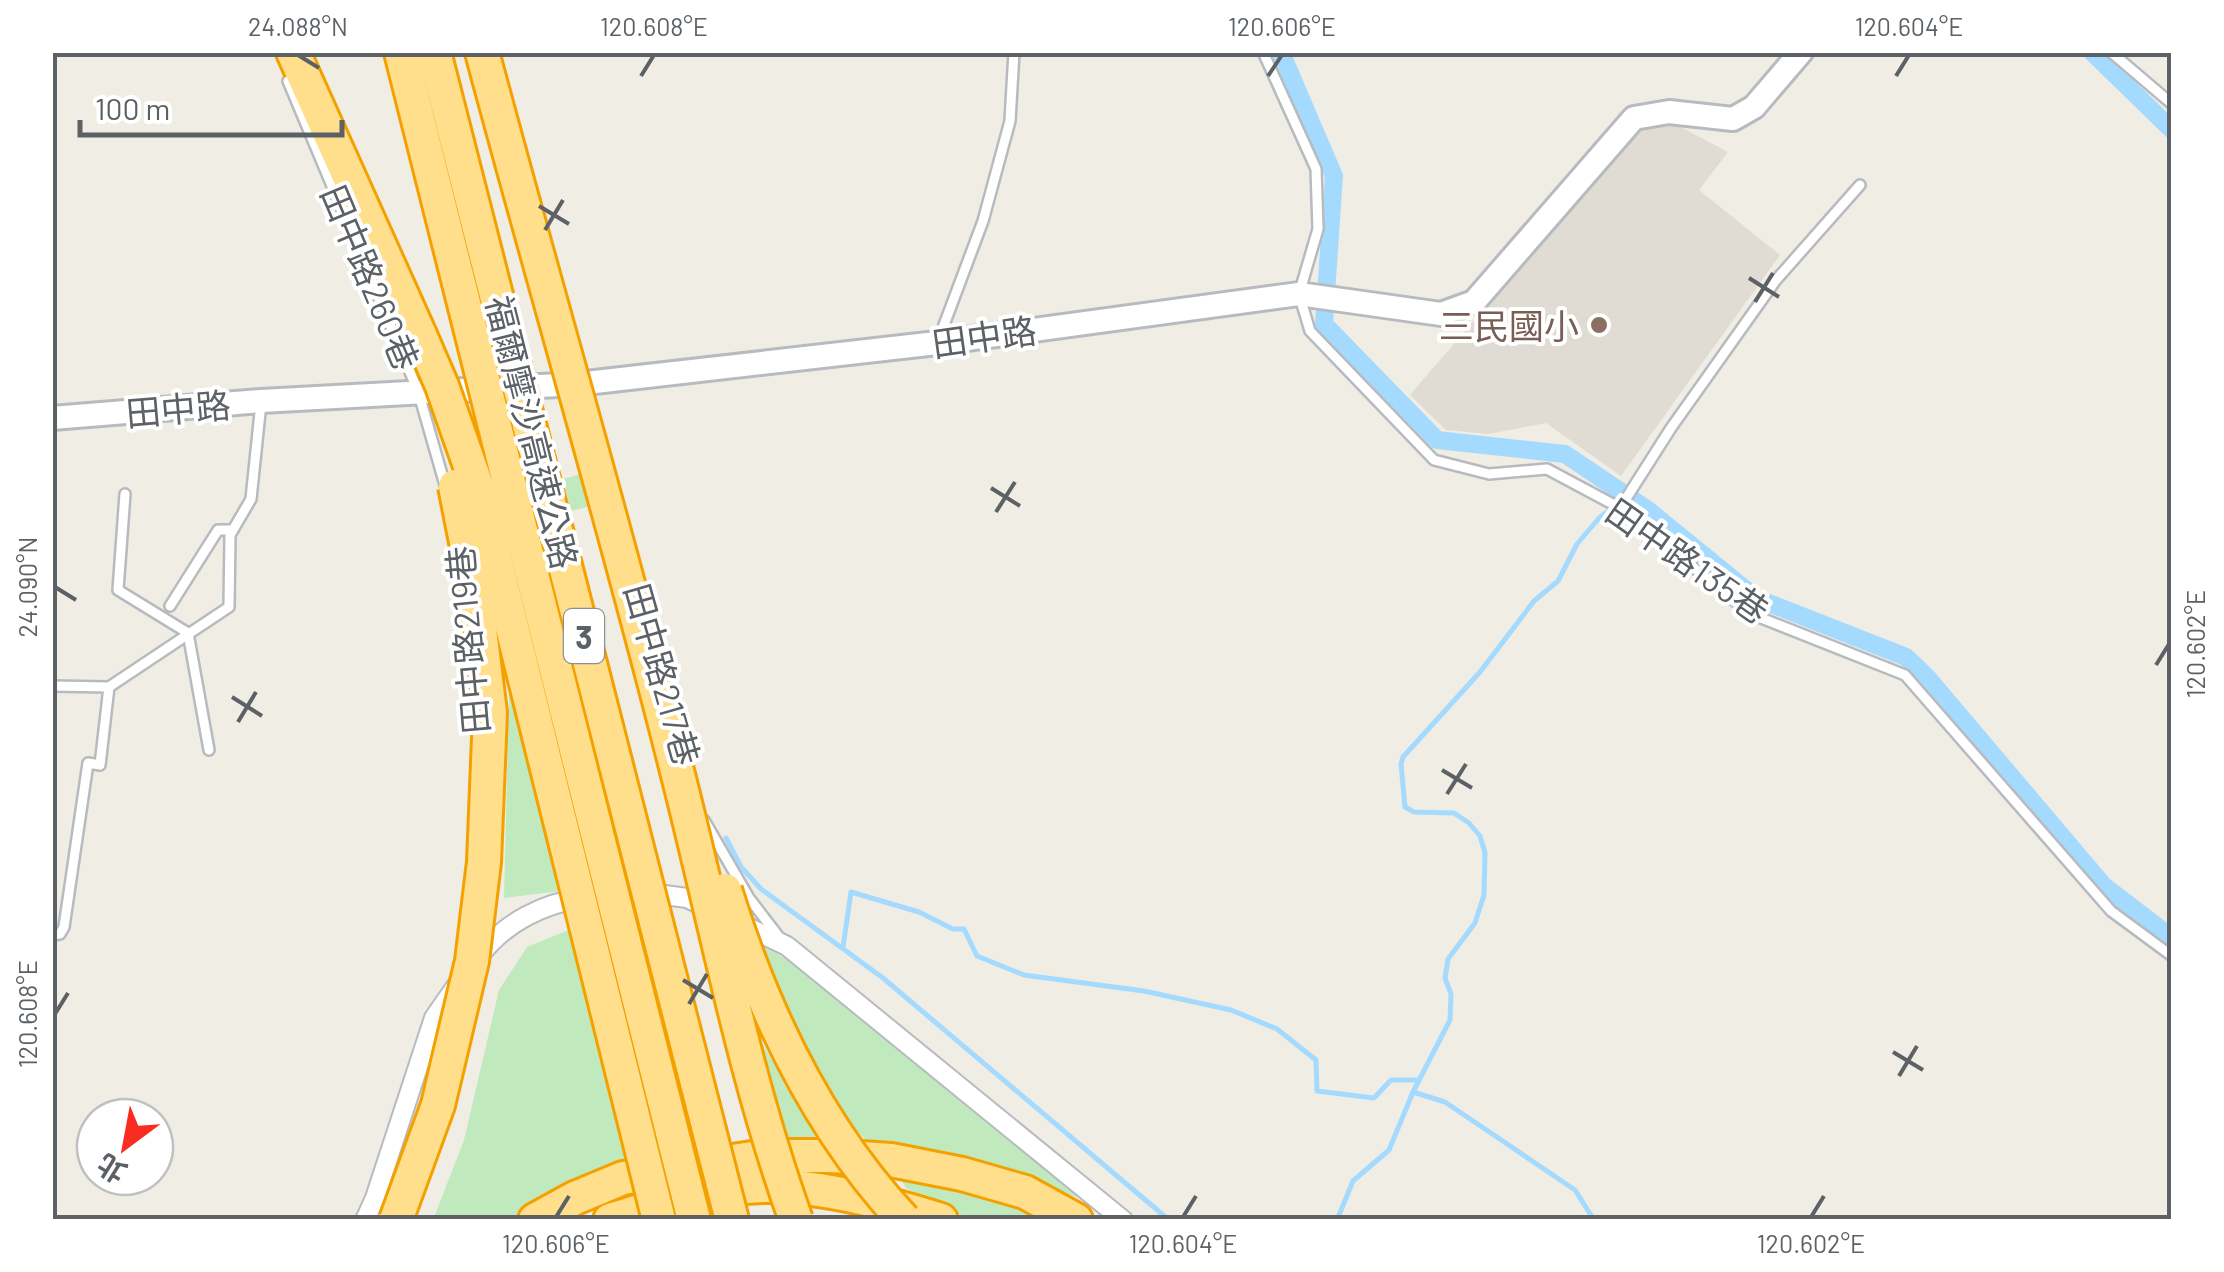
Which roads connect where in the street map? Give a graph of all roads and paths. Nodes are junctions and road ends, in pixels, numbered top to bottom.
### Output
1 (401, 52) edge
2 (434, 52) edge
3 (485, 52) edge
4 (1014, 52) edge
5 (1264, 52) edge
6 (1801, 52) edge
7 (2111, 52) edge
8 (289, 63) edge
9 (2172, 104) edge
10 (1860, 185) dead end
11 (1317, 297) junction
12 (420, 335) junction
13 (936, 343) junction
14 (577, 384) junction
15 (418, 391) junction
16 (261, 400) junction
17 (52, 418) edge
18 (125, 494) dead end
19 (1620, 508) junction
20 (233, 530) junction
21 (170, 606) dead end
22 (188, 634) junction
23 (52, 686) edge
24 (110, 686) junction
25 (476, 699) dead end
26 (674, 709) dead end
27 (477, 747) dead end
28 (209, 750) dead end
29 (677, 770) junction
30 (701, 808) dead end
31 (474, 895) dead end
32 (52, 936) edge
33 (786, 946) junction
34 (2172, 956) edge
35 (386, 1209) edge
36 (940, 1219) edge
37 (367, 1220) edge
38 (535, 1220) edge
39 (610, 1220) edge
40 (659, 1220) edge
41 (694, 1220) edge
42 (732, 1220) edge
43 (796, 1220) edge
44 (904, 1220) edge
45 (1076, 1220) edge
46 (1123, 1220) edge

1 - 41 highway, 福爾摩沙高速公路 / 3, bridge
2 - 42 highway, 福爾摩沙高速公路 / 3, bridge
3 - 14 lane, 田中路217巷
3 - 29 highway, bridge
4 - 13 lane
5 - 11 lane
6 - 11 street, 田中路
7 - 9 lane
8 - 12 highway
8 - 15 lane, 田中路260巷
10 - 19 lane
11 - 13 street, 田中路
11 - 19 lane, 田中路135巷
12 - 35 highway, bridge
12 - 40 highway, bridge
13 - 14 street, 田中路
14 - 15 street, 田中路
14 - 26 lane, 田中路217巷
15 - 16 street, 田中路
15 - 25 lane, 田中路219巷
16 - 17 street, 田中路
16 - 20 lane
18 - 22 lane
19 - 34 lane, 田中路135巷
20 - 21 lane
20 - 22 lane
22 - 24 lane
22 - 28 lane
23 - 24 lane
24 - 32 lane
27 - 31 lane, 田中路219巷
29 - 43 highway, bridge
29 - 44 highway, bridge
30 - 33 lane, 田中路217巷
33 - 35 street
33 - 46 street
35 - 37 street
36 - 39 highway
38 - 45 highway

